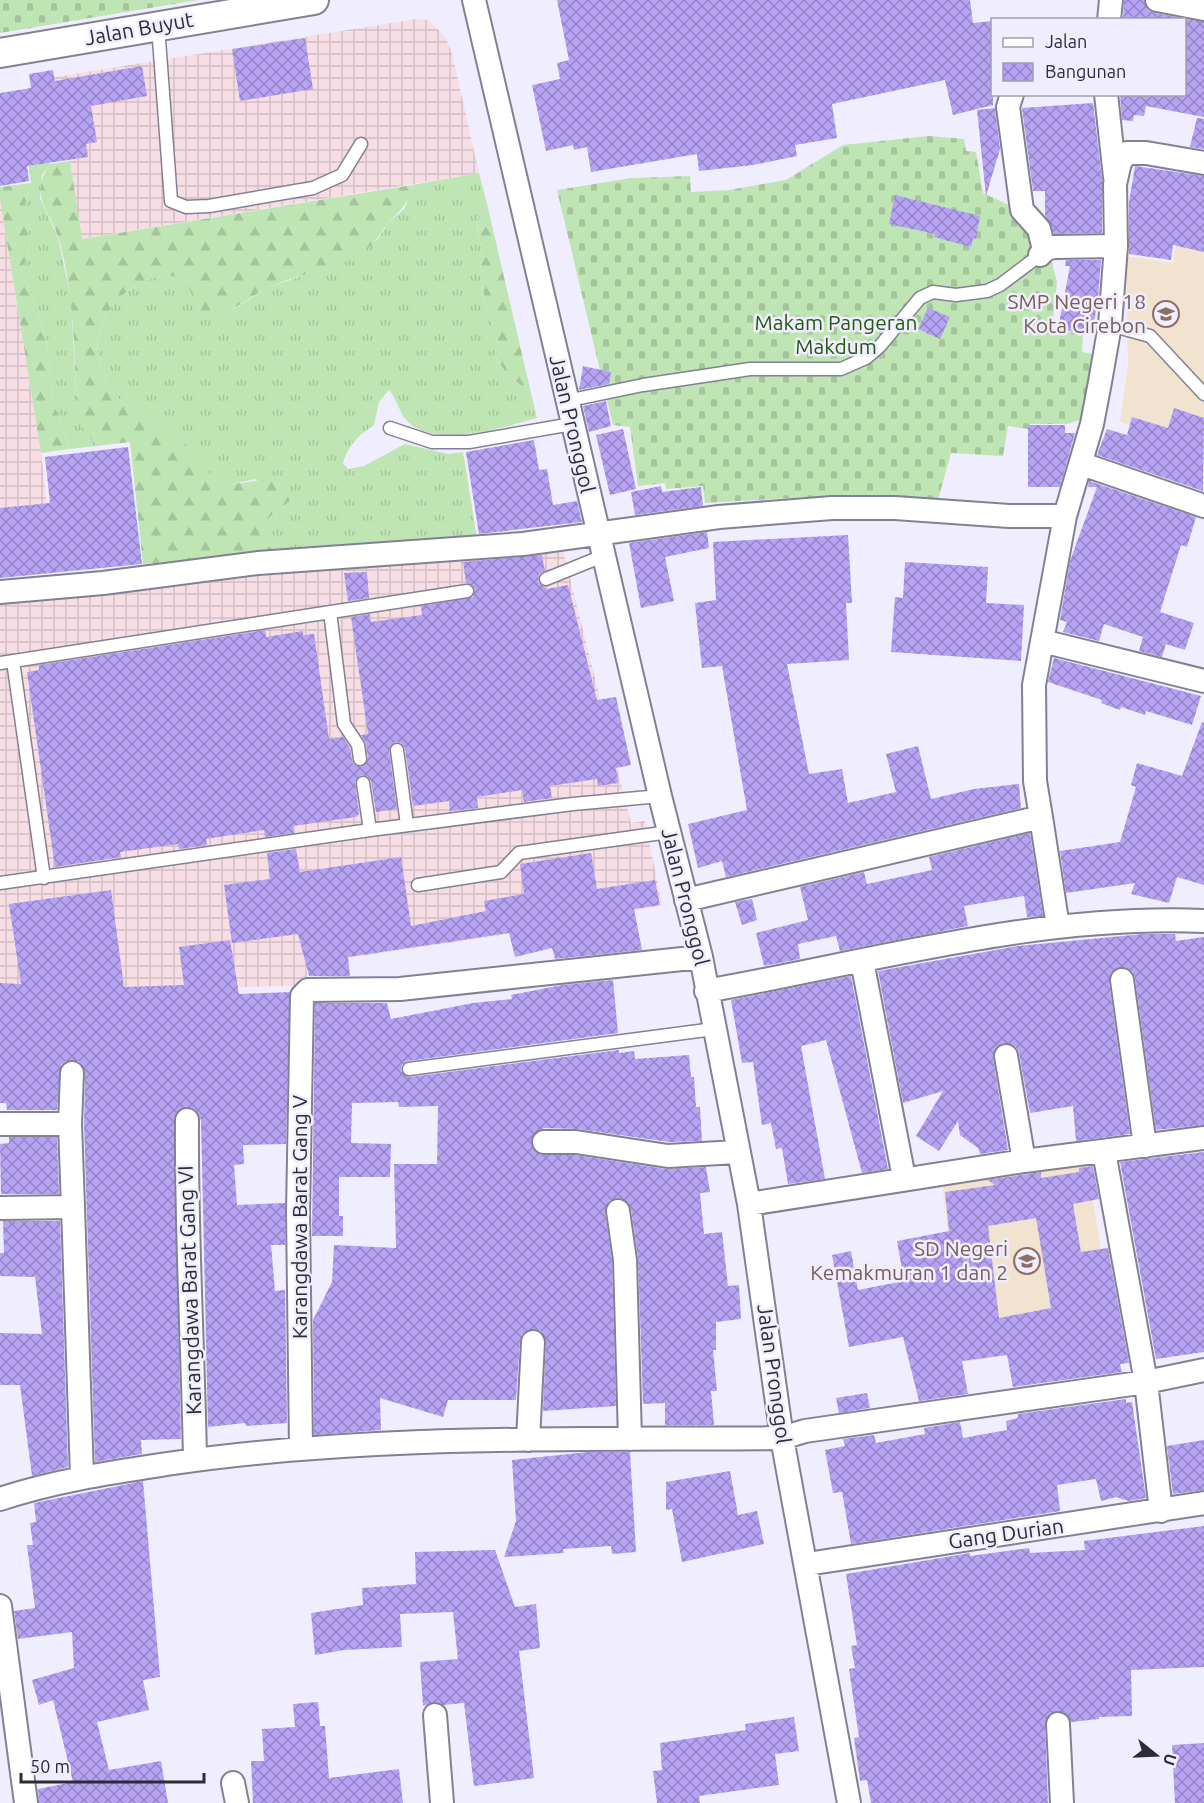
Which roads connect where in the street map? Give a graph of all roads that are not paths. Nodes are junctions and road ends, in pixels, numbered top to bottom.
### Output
1 (314, 0) edge
2 (474, 0) edge
3 (1111, 0) edge
4 (1157, 0) edge
5 (1204, 9) edge
6 (1109, 18) edge
7 (158, 26) junction
8 (0, 53) edge
9 (1011, 96) edge
10 (1106, 96) edge
11 (361, 144) dead end
12 (1204, 163) edge
13 (1115, 184) junction
14 (1116, 246) junction
15 (1042, 253) junction
16 (1110, 325) junction
17 (1204, 394) edge
18 (566, 401) junction
19 (572, 424) junction
20 (390, 428) dead end
21 (1082, 464) junction
22 (1204, 506) edge
23 (1065, 516) junction
24 (601, 545) junction
25 (546, 579) dead end
26 (467, 591) dead end
27 (0, 592) edge
28 (330, 612) junction
29 (1042, 641) junction
30 (13, 661) junction
31 (0, 663) edge
32 (1204, 681) edge
33 (397, 750) dead end
34 (360, 759) dead end
35 (363, 783) dead end
36 (660, 796) junction
37 (1041, 817) junction
38 (408, 825) junction
39 (370, 830) junction
40 (669, 832) junction
41 (44, 879) junction
42 (0, 883) edge
43 (418, 885) dead end
44 (686, 900) junction
45 (1204, 921) edge
46 (1058, 927) junction
47 (701, 957) junction
48 (862, 961) junction
49 (1122, 980) dead end
50 (706, 991) junction
51 (714, 1029) junction
52 (1006, 1056) dead end
53 (409, 1069) dead end
54 (72, 1073) dead end
55 (187, 1120) dead end
56 (0, 1124) edge
57 (70, 1124) junction
58 (1204, 1138) edge
59 (544, 1142) dead end
60 (1145, 1146) junction
61 (737, 1152) junction
62 (1104, 1152) junction
63 (1024, 1161) junction
64 (904, 1178) junction
65 (749, 1204) junction
66 (0, 1208) edge
67 (73, 1208) junction
68 (618, 1211) dead end
69 (533, 1342) dead end
70 (1204, 1370) edge
71 (1146, 1382) junction
72 (782, 1438) junction
73 (630, 1439) junction
74 (528, 1440) junction
75 (301, 1447) junction
76 (195, 1460) junction
77 (82, 1477) junction
78 (0, 1499) edge
79 (1204, 1503) edge
80 (1161, 1511) junction
81 (807, 1564) junction
82 (0, 1606) edge
83 (435, 1716) dead end
84 (1058, 1724) dead end
85 (26, 1803) edge
86 (442, 1803) edge
87 (849, 1803) edge
88 (1062, 1803) edge

1 - 7 street, Jalan Buyut
2 - 18 street, Jalan Pronggol
3 - 6 street
4 - 5 street
7 - 8 street, Jalan Buyut
7 - 11 lane
9 - 15 street
10 - 13 street
12 - 13 street
13 - 14 street
14 - 15 street
14 - 16 street
15 - 18 lane
16 - 17 lane
16 - 21 street
18 - 19 street, Jalan Pronggol
19 - 20 lane
19 - 24 street, Jalan Pronggol
21 - 22 street
21 - 23 street
23 - 24 street
23 - 29 street
24 - 25 lane
24 - 27 street
24 - 36 street, Jalan Pronggol
26 - 28 lane
28 - 30 lane
28 - 34 lane
29 - 32 street
29 - 37 street
30 - 31 lane
30 - 41 lane
33 - 38 lane
35 - 39 lane
36 - 38 lane
36 - 40 street, Jalan Pronggol
37 - 44 street
37 - 46 street
38 - 39 lane
39 - 41 lane
40 - 43 lane
40 - 44 street, Jalan Pronggol
41 - 42 lane
44 - 47 street, Jalan Pronggol
45 - 46 street
46 - 48 street
47 - 50 street, Jalan Pronggol
47 - 75 street, Karangdawa Barat Gang V
48 - 50 street
48 - 64 street
49 - 60 street
50 - 51 street, Jalan Pronggol
51 - 53 lane
51 - 61 street, Jalan Pronggol
52 - 63 street
54 - 57 street
55 - 76 street, Karangdawa Barat Gang VI
56 - 57 street
57 - 67 street
58 - 60 street
59 - 61 street
60 - 62 street
61 - 65 street, Jalan Pronggol
62 - 63 street
62 - 71 street
63 - 64 street
64 - 65 street
65 - 72 street, Jalan Pronggol
66 - 67 street
67 - 77 street
68 - 73 street
69 - 74 street
70 - 71 street
71 - 72 street
71 - 80 street
72 - 73 street
72 - 81 street, Jalan Pronggol
73 - 74 street
74 - 75 street
75 - 76 street
76 - 77 street
77 - 78 street
79 - 80 street, Gang Durian
80 - 81 street, Gang Durian
81 - 87 street, Jalan Pronggol
82 - 85 street
83 - 86 street
84 - 88 street

